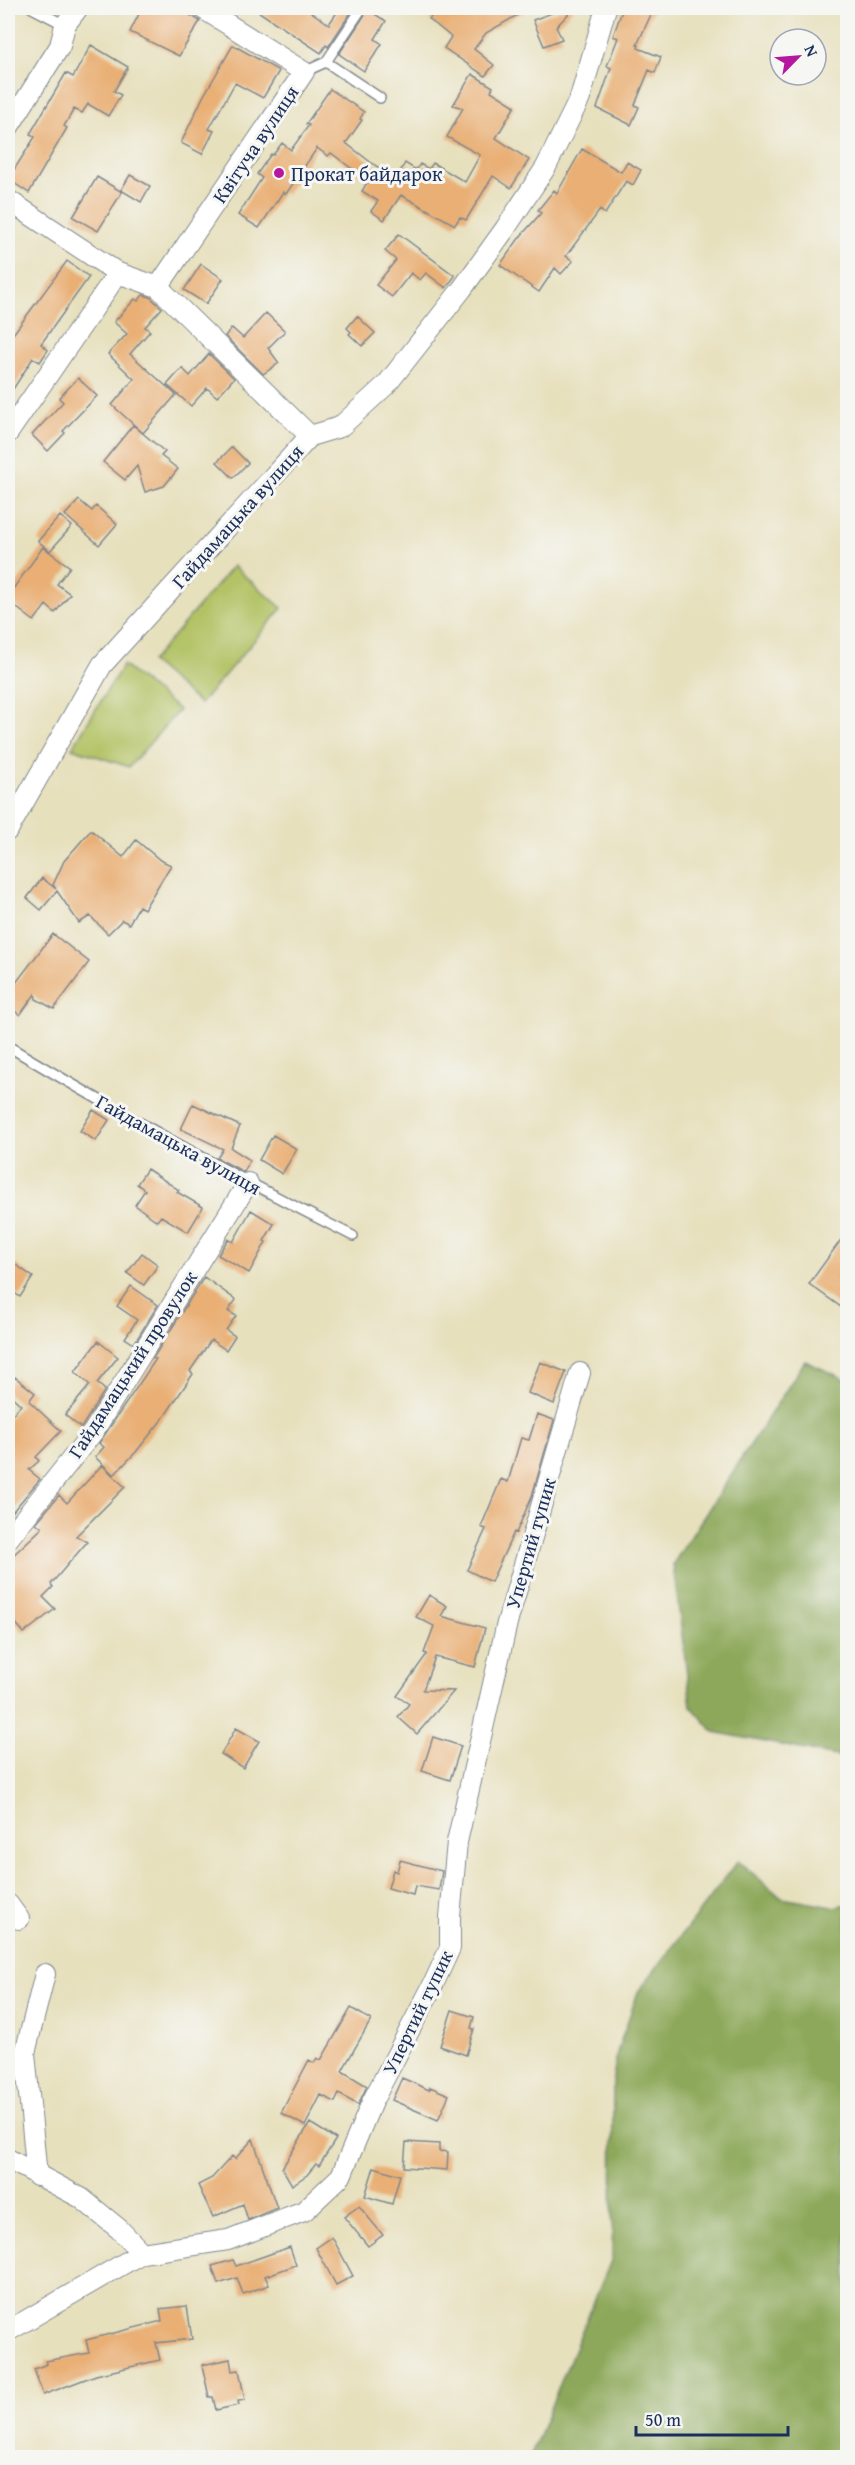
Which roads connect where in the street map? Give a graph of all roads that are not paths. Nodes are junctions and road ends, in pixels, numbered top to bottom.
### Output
1 (32, 8) edge
2 (78, 8) edge
3 (202, 8) edge
4 (362, 8) edge
5 (606, 8) edge
6 (65, 25) junction
7 (326, 62) junction
8 (304, 72) junction
9 (380, 98) dead end
10 (8, 128) edge
11 (8, 200) edge
12 (118, 273) junction
13 (158, 287) junction
14 (8, 433) edge
15 (310, 436) junction
16 (8, 830) edge
17 (8, 1046) edge
18 (248, 1183) junction
19 (353, 1236) dead end
20 (580, 1373) dead end
21 (8, 1539) edge
22 (45, 1974) dead end
23 (8, 2159) edge
24 (37, 2176) junction
25 (142, 2253) junction
26 (8, 2331) edge

1 - 6 lane
2 - 6 street
3 - 8 street, Квітуча вулиця
4 - 7 lane
5 - 15 street, Гайдамацька вулиця
6 - 10 street
7 - 8 lane
7 - 9 lane
8 - 13 street, Квітуча вулиця
11 - 12 street
12 - 13 street
12 - 14 street
13 - 15 street
15 - 16 street, Гайдамацька вулиця
17 - 18 lane, Гайдамацька вулиця
18 - 19 lane, Гайдамацька вулиця
18 - 21 street, Гайдамацький провулок
20 - 25 street, Упертий тупик
22 - 24 street
23 - 24 street
24 - 25 street
25 - 26 street, Упертий тупик

